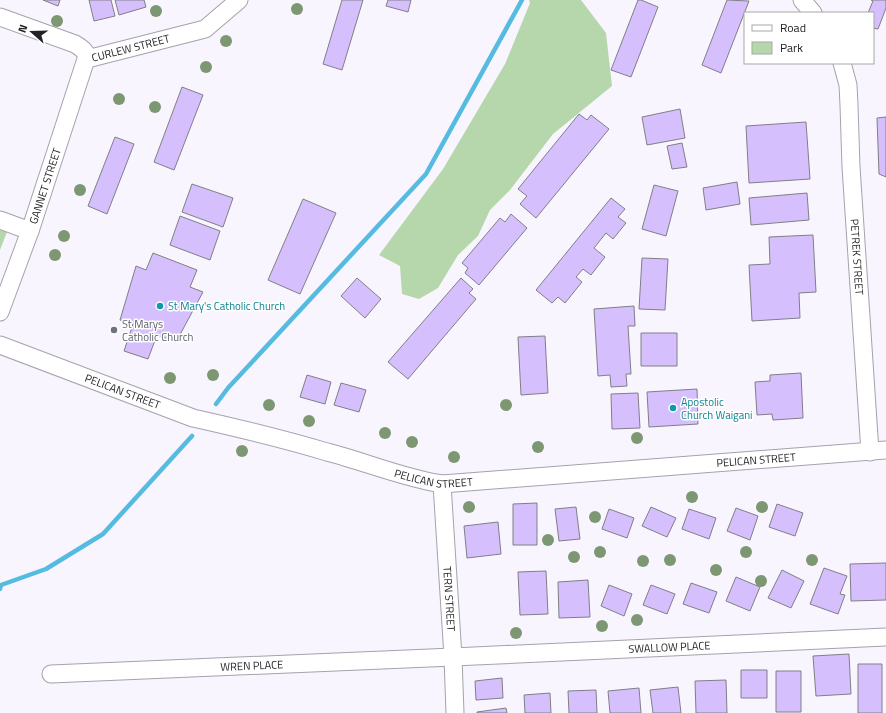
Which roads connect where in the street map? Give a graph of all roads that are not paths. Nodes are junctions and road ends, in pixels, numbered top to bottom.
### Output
1 (239, 0) edge
2 (802, 0) edge
3 (812, 12) edge
4 (0, 17) edge
5 (87, 59) junction
6 (842, 64) edge
7 (0, 220) edge
8 (30, 231) junction
9 (0, 312) edge
10 (0, 345) edge
11 (878, 451) edge
12 (442, 484) junction
13 (886, 637) edge
14 (453, 658) junction
15 (51, 674) dead end
16 (455, 713) edge

1 - 5 street, CURLEW STREET
2 - 3 street
4 - 5 street, CURLEW STREET
5 - 8 street, GANNET STREET
6 - 11 street, PETREK STREET
7 - 8 street
8 - 9 street, GANNET STREET
10 - 12 street, PELICAN STREET
11 - 12 street, PELICAN STREET
12 - 14 street, TERN STREET
13 - 14 street, SWALLOW PLACE
14 - 15 street, WREN PLACE
14 - 16 street, TERN STREET

